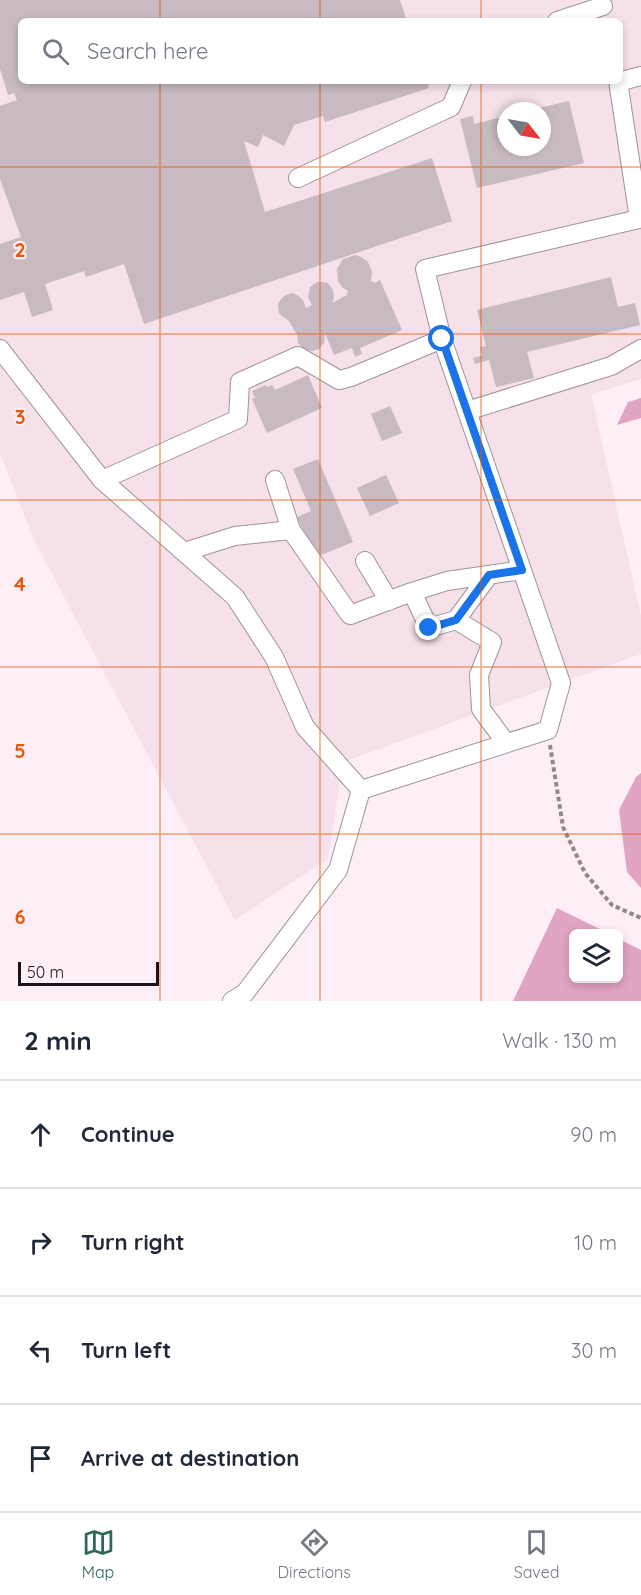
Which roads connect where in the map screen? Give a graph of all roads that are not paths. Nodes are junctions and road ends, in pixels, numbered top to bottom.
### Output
1 (604, 9) edge
2 (569, 18) edge
3 (641, 76) edge
4 (623, 80) edge
5 (461, 84) edge
6 (618, 84) edge
7 (298, 178) dead end
8 (640, 221) edge
9 (442, 339) junction
10 (0, 349) edge
11 (641, 349) edge
12 (467, 411) junction
13 (102, 480) junction
14 (275, 480) dead end
15 (291, 530) junction
16 (184, 552) junction
17 (365, 561) dead end
18 (522, 570) junction
19 (489, 575) junction
20 (412, 592) junction
21 (389, 601) junction
22 (456, 620) junction
23 (506, 743) junction
24 (361, 790) junction
25 (232, 1001) edge

1 - 2 lane
3 - 4 lane
5 - 7 lane
6 - 8 lane
8 - 9 lane
9 - 12 lane
9 - 13 lane
10 - 13 lane
11 - 12 lane
12 - 18 lane
13 - 16 lane
14 - 15 lane
15 - 16 lane
15 - 21 lane
16 - 24 lane
17 - 21 lane
18 - 19 lane
18 - 23 lane
19 - 20 lane
19 - 22 lane
20 - 21 lane
20 - 22 lane
22 - 23 lane
23 - 24 lane
24 - 25 lane

